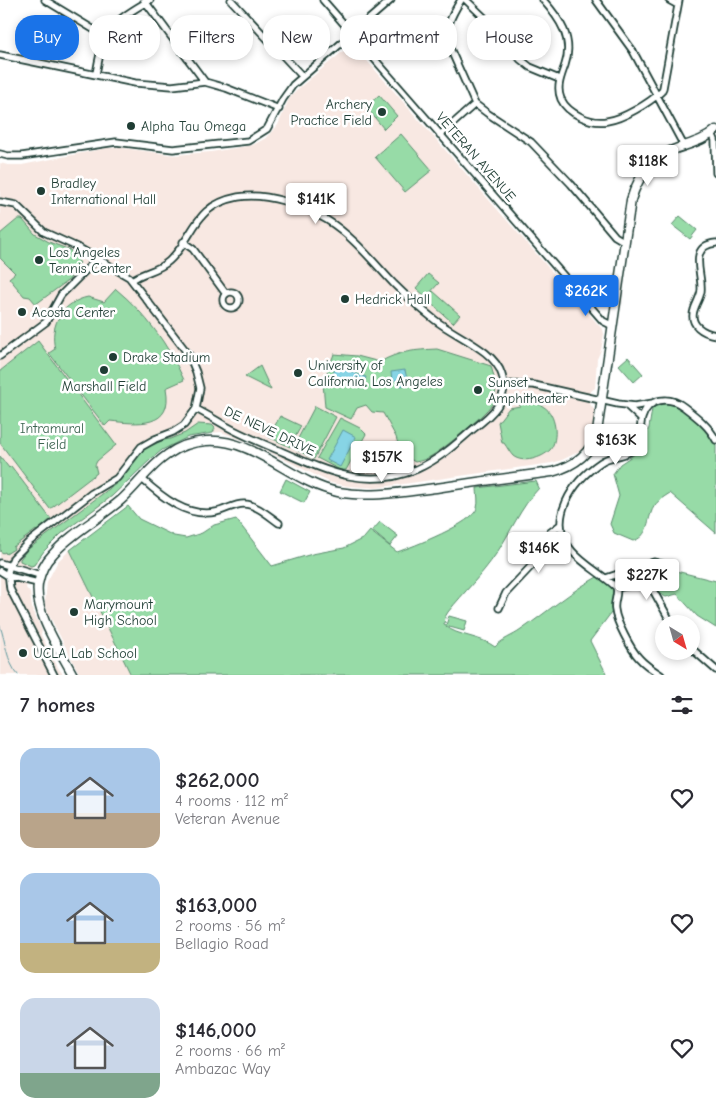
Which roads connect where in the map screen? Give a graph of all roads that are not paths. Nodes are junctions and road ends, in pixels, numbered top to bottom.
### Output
1 (45, 0) edge
2 (231, 0) edge
3 (323, 0) edge
4 (391, 0) edge
5 (461, 0) edge
6 (466, 0) edge
7 (543, 0) edge
8 (596, 0) edge
9 (669, 0) edge
10 (147, 1) edge
11 (678, 2) edge
12 (127, 15) edge
13 (374, 15) edge
14 (340, 20) edge
15 (89, 27) edge
16 (340, 44) edge
17 (0, 56) edge
18 (100, 60) edge
19 (375, 60) edge
20 (96, 74) junction
21 (302, 76) junction
22 (559, 79) junction
23 (205, 82) junction
24 (658, 96) junction
25 (475, 104) junction
26 (279, 109) junction
27 (714, 131) edge
28 (440, 135) junction
29 (684, 146) junction
30 (0, 154) edge
31 (716, 173) edge
32 (0, 202) edge
33 (183, 242) junction
34 (625, 242) junction
35 (716, 243) edge
36 (94, 262) dead end
37 (132, 280) junction
38 (226, 294) dead end
39 (614, 326) junction
40 (716, 336) edge
41 (0, 356) edge
42 (504, 384) junction
43 (603, 401) junction
44 (653, 403) junction
45 (626, 405) junction
46 (196, 409) junction
47 (641, 419) junction
48 (716, 440) edge
49 (142, 479) junction
50 (278, 523) dead end
51 (560, 525) junction
52 (0, 563) edge
53 (666, 565) dead end
54 (10, 567) junction
55 (0, 571) edge
56 (40, 574) junction
57 (8, 576) junction
58 (606, 578) junction
59 (38, 583) junction
60 (616, 588) junction
61 (499, 608) dead end
62 (667, 615) edge
63 (700, 656) edge
64 (716, 670) edge
65 (54, 675) edge
66 (73, 675) edge
67 (661, 675) edge

1 - 15 street
2 - 21 street
3 - 14 street, VETERAN AVENUE
4 - 13 street
5 - 25 street
6 - 22 street
7 - 22 street
8 - 24 street
9 - 11 street
10 - 12 street
10 - 23 street
11 - 24 street
16 - 21 street
17 - 20 street
18 - 20 street
19 - 28 street, VETERAN AVENUE
20 - 23 street
21 - 26 street
22 - 24 street
23 - 26 street
24 - 29 street
25 - 28 street
25 - 34 street
26 - 30 street
27 - 29 main road
27 - 31 street
28 - 39 street, VETERAN AVENUE
29 - 34 main road
32 - 37 street
33 - 37 street
33 - 38 street
33 - 42 street
34 - 39 main road
35 - 40 street
36 - 41 street
37 - 46 street
39 - 43 main road
42 - 43 street
42 - 46 street, DE NEVE DRIVE
43 - 45 street
43 - 49 main road
44 - 45 street
44 - 47 street
44 - 48 street
45 - 47 street
46 - 54 street
47 - 51 street
49 - 50 street
49 - 56 main road
51 - 58 street
51 - 61 street
52 - 54 street
53 - 58 street
54 - 56 street
54 - 57 street
55 - 57 street
56 - 59 main road
57 - 59 street
57 - 65 street
58 - 60 street
59 - 66 main road
60 - 62 street
60 - 67 street
63 - 64 street

